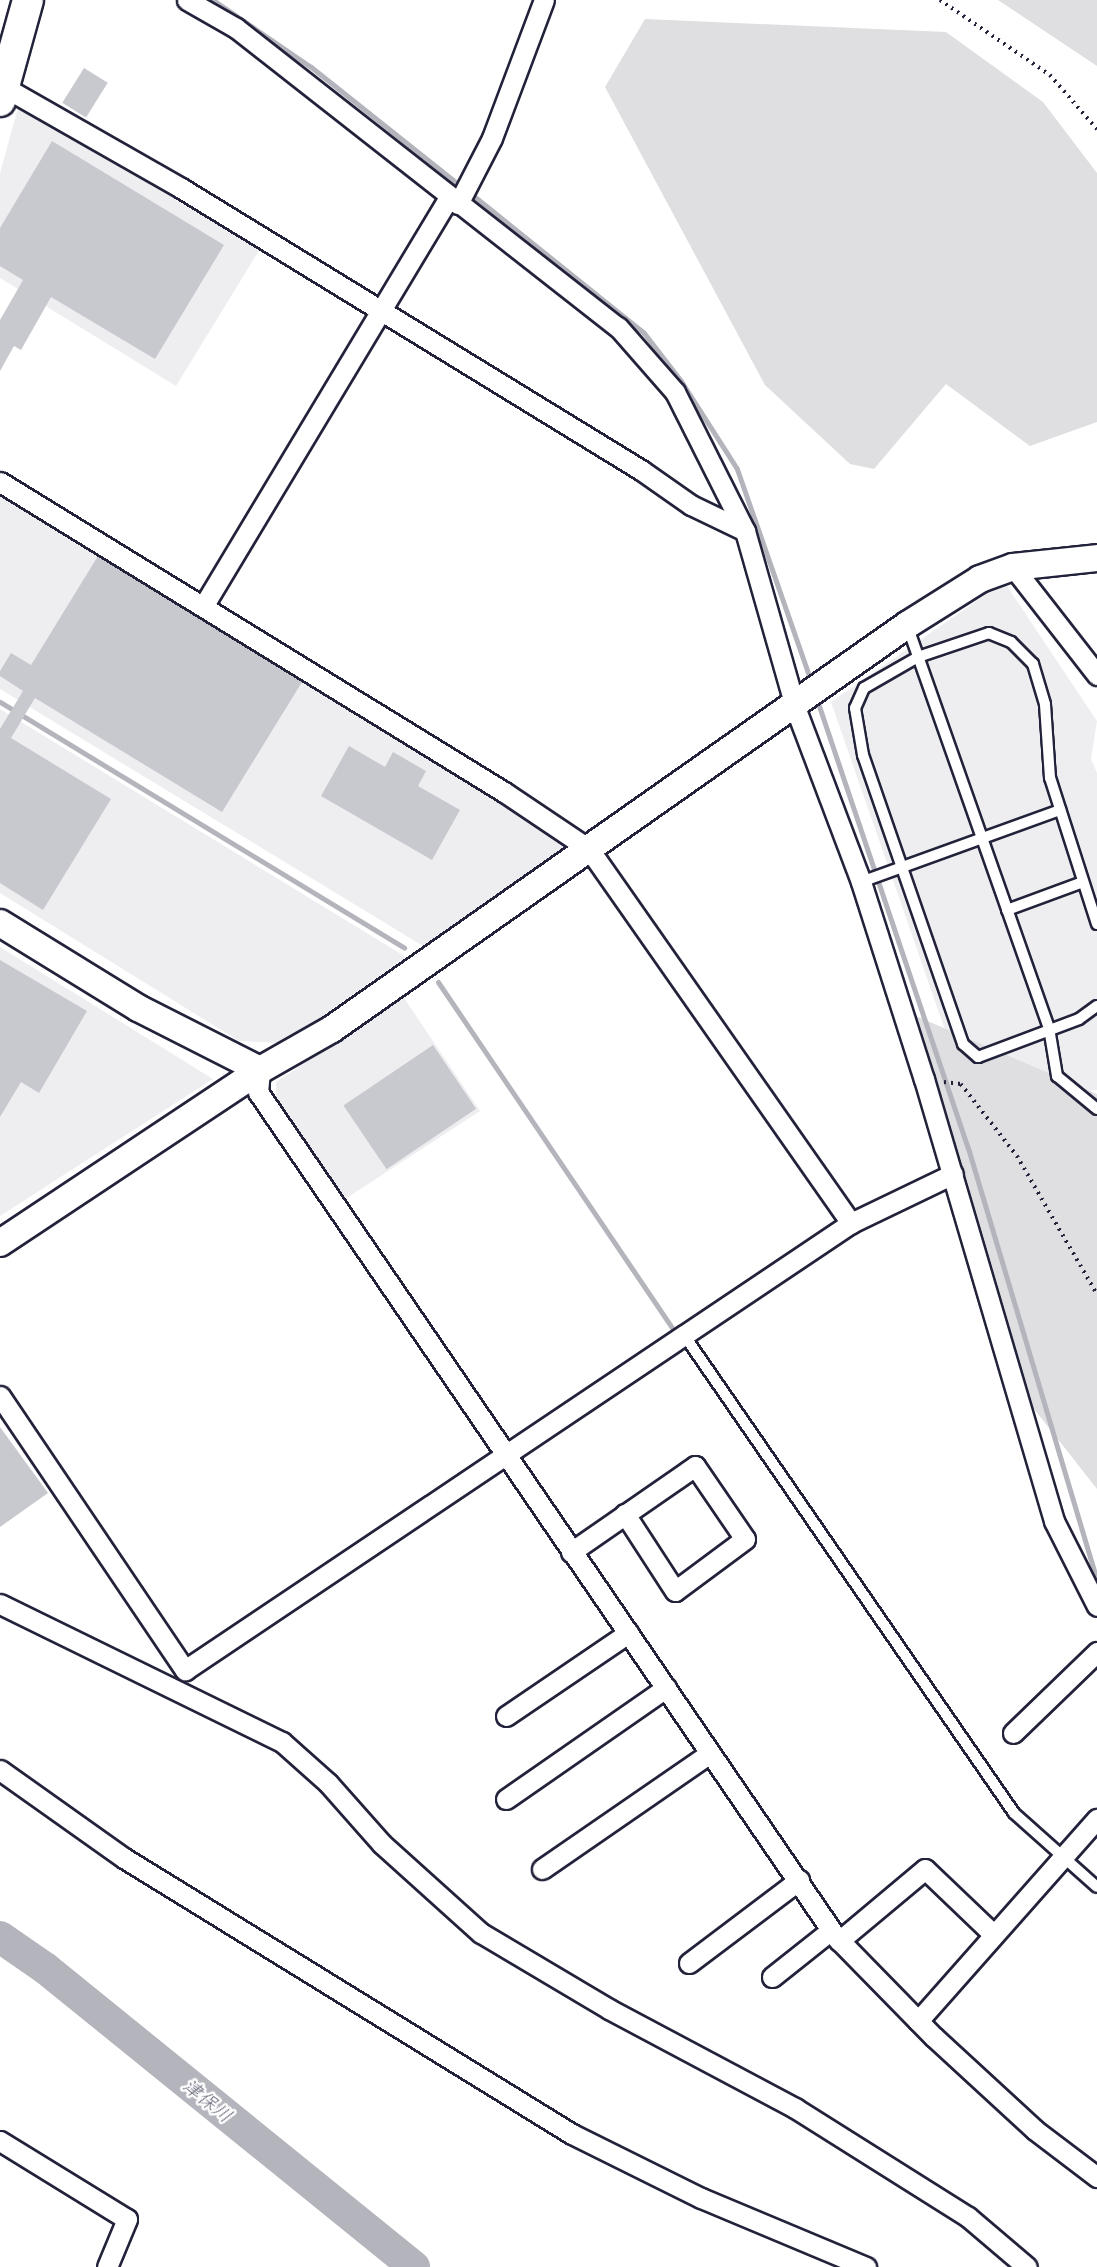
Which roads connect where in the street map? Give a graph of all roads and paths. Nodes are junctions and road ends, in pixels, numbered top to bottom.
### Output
1 (27, 0) edge
2 (187, 0) edge
3 (544, 0) edge
4 (940, 0) edge
5 (2, 94) edge
6 (1097, 129) edge
7 (453, 201) junction
8 (382, 314) junction
9 (0, 482) edge
10 (745, 531) junction
11 (1097, 558) edge
12 (1013, 567) junction
13 (204, 604) junction
14 (907, 625) junction
15 (918, 657) junction
16 (1097, 675) edge
17 (795, 707) junction
18 (1060, 810) junction
19 (982, 838) junction
20 (589, 849) junction
21 (901, 869) junction
22 (862, 882) junction
23 (1083, 882) junction
24 (1007, 910) junction
25 (0, 923) edge
26 (1097, 924) edge
27 (1097, 1006) edge
28 (1049, 1028) junction
29 (260, 1070) junction
30 (924, 1079) junction
31 (1097, 1110) edge
32 (953, 1174) junction
33 (851, 1223) junction
34 (0, 1243) edge
35 (1097, 1294) edge
36 (683, 1334) junction
37 (0, 1396) edge
38 (504, 1454) junction
39 (625, 1514) junction
40 (571, 1552) junction
41 (0, 1604) edge
42 (1097, 1606) edge
43 (628, 1633) junction
44 (1097, 1652) edge
45 (666, 1688) junction
46 (506, 1716) dead end
47 (1013, 1734) dead end
48 (710, 1753) junction
49 (0, 1770) edge
50 (506, 1799) dead end
51 (1097, 1819) edge
52 (1063, 1857) junction
53 (542, 1869) dead end
54 (799, 1880) junction
55 (1097, 1887) edge
56 (994, 1935) junction
57 (835, 1936) junction
58 (689, 1963) dead end
59 (772, 1977) dead end
60 (918, 2021) junction
61 (0, 2141) edge
62 (1097, 2177) edge
63 (107, 2267) edge
64 (866, 2267) edge
65 (1027, 2267) edge

1 - 5 main road
2 - 7 street
3 - 7 street
4 - 6 path
5 - 8 street
7 - 8 street
7 - 10 street
8 - 10 street
8 - 13 street
9 - 13 street
10 - 17 street
11 - 12 street
12 - 14 street
12 - 16 street
13 - 20 street
14 - 15 lane
14 - 17 street
15 - 18 lane
15 - 19 lane
15 - 21 lane
17 - 20 street
17 - 22 street
18 - 19 lane
18 - 23 lane
19 - 21 lane
19 - 24 lane
20 - 29 street
20 - 33 street
21 - 22 lane
21 - 28 lane
22 - 30 street
23 - 24 lane
23 - 26 lane
24 - 28 lane
25 - 29 street
27 - 28 lane
28 - 31 lane
29 - 34 street
29 - 38 street
30 - 32 street
30 - 35 path
32 - 33 street
32 - 42 street
33 - 36 street
36 - 38 street
36 - 52 lane
37 - 38 street
38 - 40 street
39 - 39 street
39 - 40 street
40 - 43 street
41 - 65 street
43 - 45 street
43 - 46 street
44 - 47 street
45 - 48 street
45 - 50 street
48 - 53 street
48 - 54 street
49 - 64 street
51 - 52 street
52 - 55 lane
52 - 56 street
54 - 57 street
54 - 58 street
56 - 57 street
56 - 60 street
57 - 59 street
57 - 60 street
60 - 62 street
61 - 63 street

